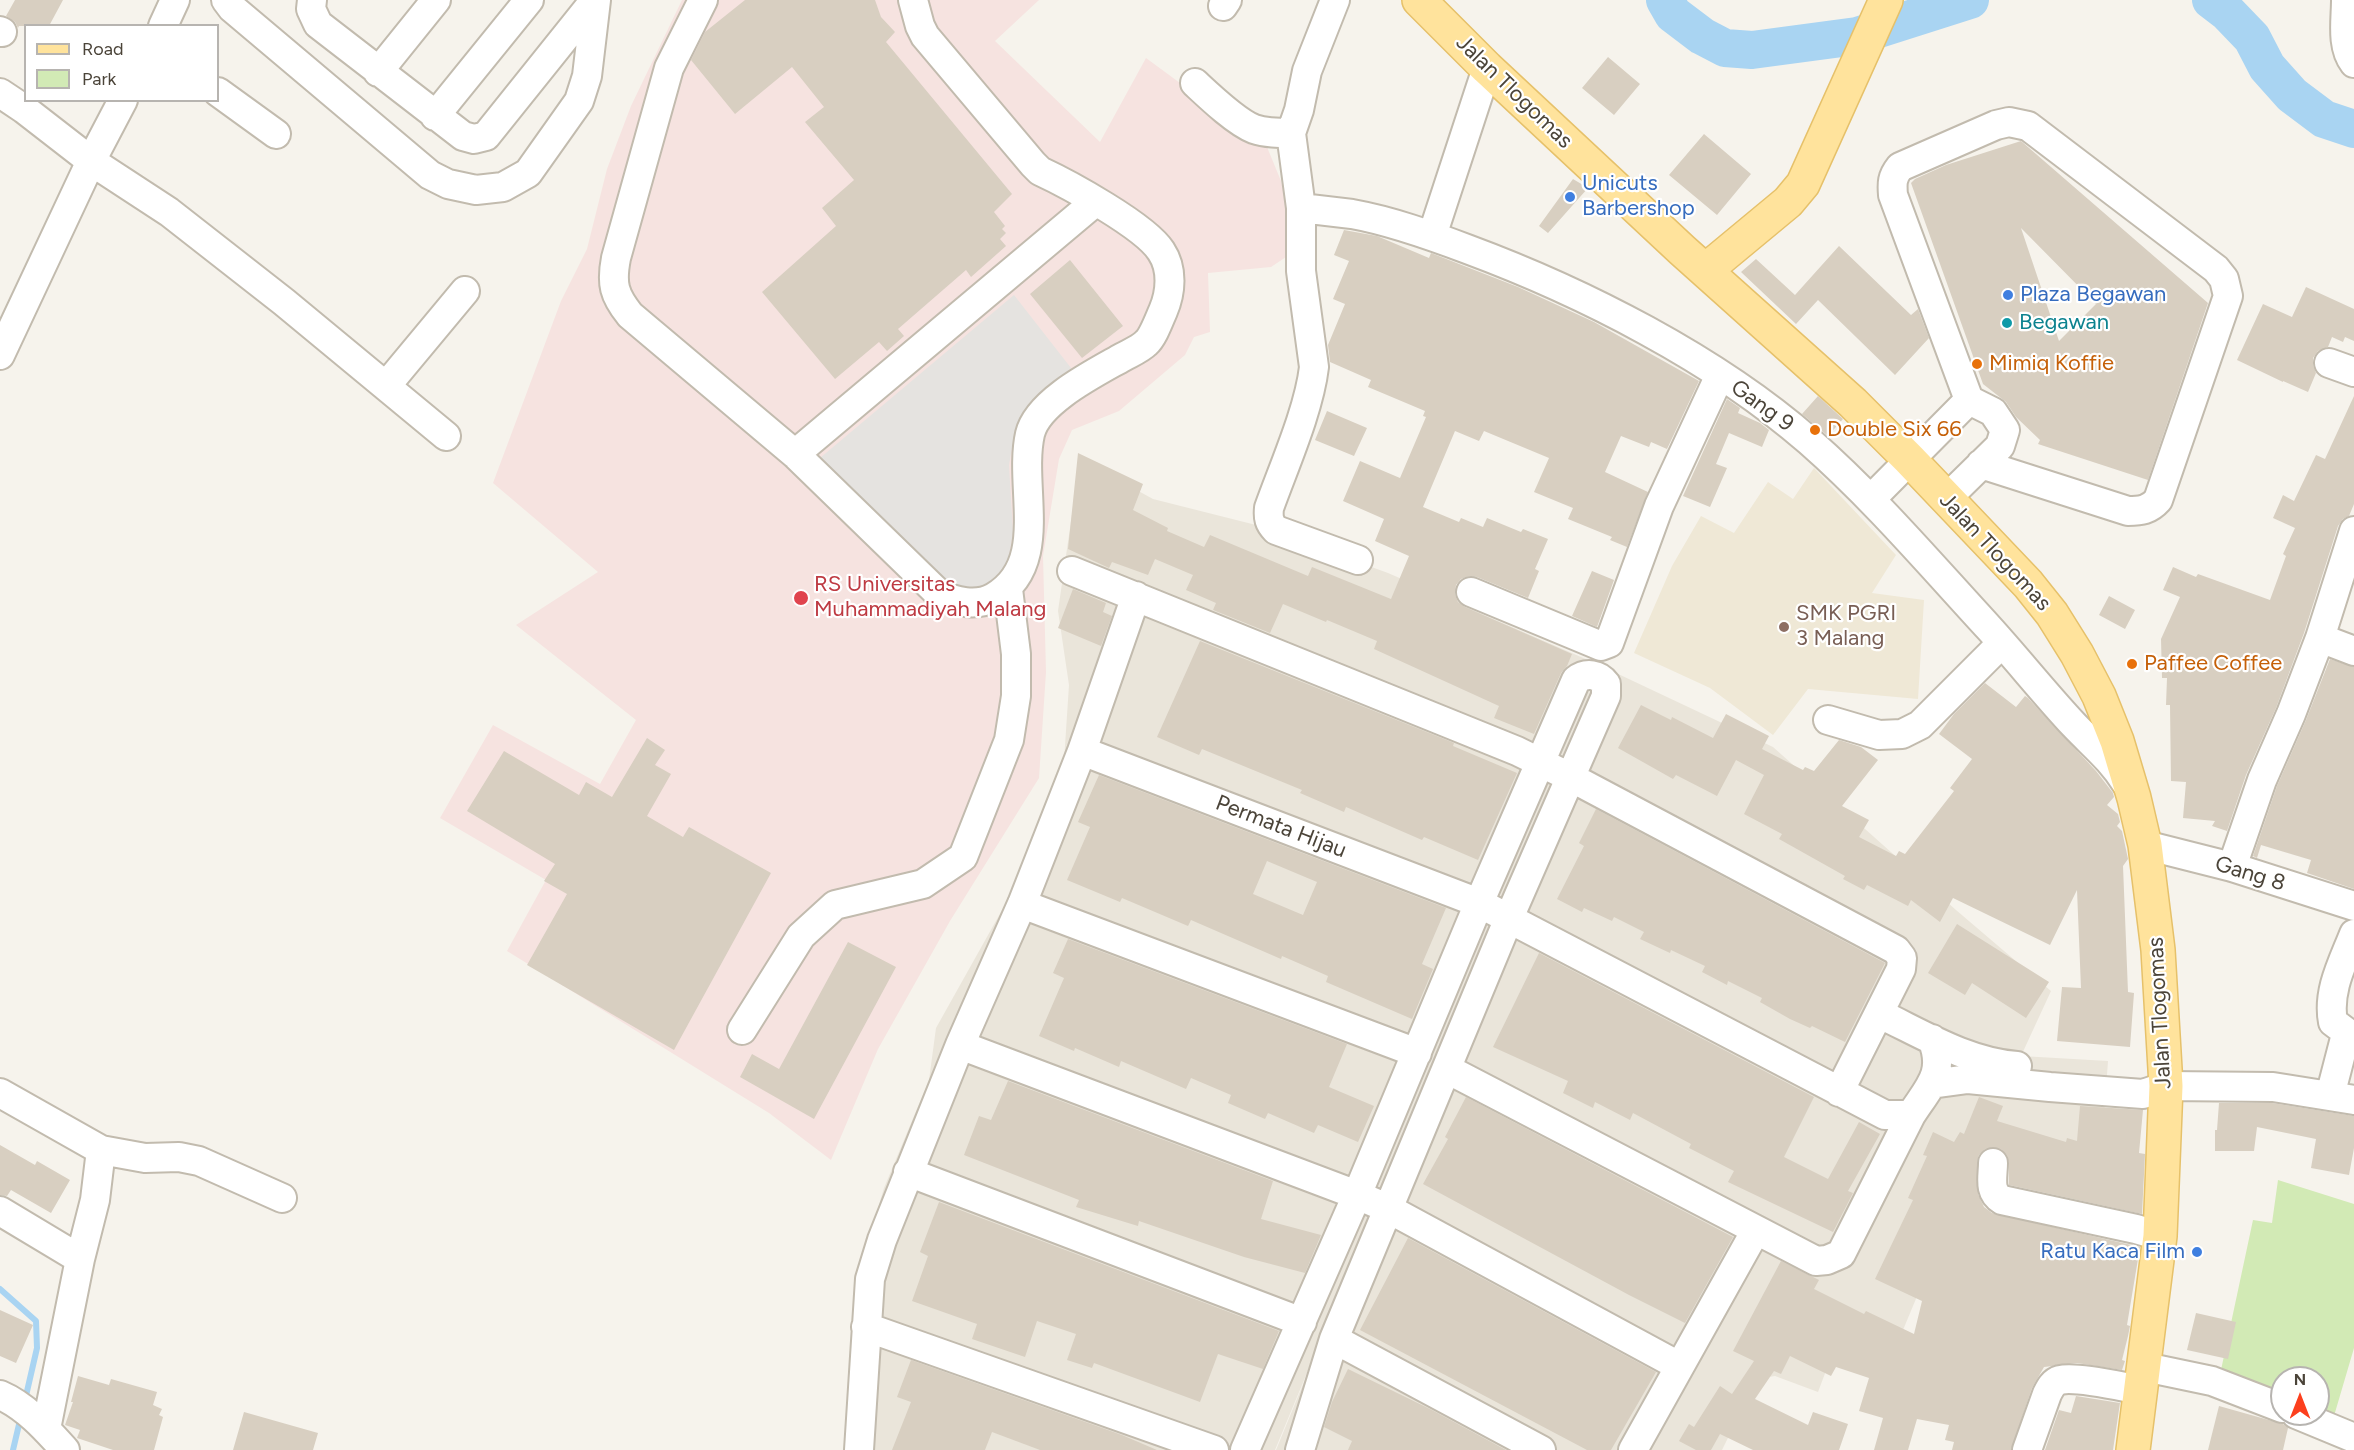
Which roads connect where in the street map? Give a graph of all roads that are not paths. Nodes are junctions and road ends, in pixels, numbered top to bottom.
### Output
1 (175, 0) edge
2 (226, 0) edge
3 (312, 0) edge
4 (436, 0) edge
5 (529, 0) edge
6 (595, 0) edge
7 (703, 0) edge
8 (1335, 0) edge
9 (1419, 0) edge
10 (1886, 0) edge
11 (2346, 0) edge
12 (914, 4) edge
13 (164, 24) edge
14 (2354, 63) edge
15 (1487, 68) junction
16 (378, 72) junction
17 (1195, 83) dead end
18 (0, 93) edge
19 (219, 93) edge
20 (122, 102) edge
21 (435, 116) junction
22 (276, 134) dead end
23 (1291, 134) junction
24 (91, 161) junction
25 (1095, 202) junction
26 (1301, 208) junction
27 (1431, 236) junction
28 (1706, 270) junction
29 (465, 291) dead end
30 (0, 355) edge
31 (1720, 375) junction
32 (386, 386) junction
33 (1969, 400) junction
34 (446, 436) dead end
35 (795, 454) junction
36 (1909, 459) junction
37 (1982, 464) junction
38 (1871, 499) junction
39 (1946, 499) junction
40 (2354, 531) edge
41 (1358, 560) dead end
42 (1072, 571) dead end
43 (1008, 589) junction
44 (1471, 592) dead end
45 (1136, 596) junction
46 (2320, 638) junction
47 (2002, 643) junction
48 (2354, 651) edge
49 (1828, 720) dead end
50 (1082, 752) junction
51 (1541, 763) junction
52 (1572, 778) junction
53 (2134, 798) junction
54 (2145, 845) junction
55 (2232, 867) junction
56 (1479, 903) junction
57 (1022, 904) junction
58 (2354, 906) edge
59 (1509, 918) junction
60 (2354, 934) edge
61 (1880, 1014) junction
62 (742, 1030) dead end
63 (1932, 1039) junction
64 (960, 1046) junction
65 (1417, 1053) junction
66 (1447, 1069) junction
67 (1997, 1074) junction
68 (1931, 1084) junction
69 (2166, 1086) junction
70 (1839, 1092) junction
71 (0, 1093) edge
72 (2342, 1098) edge
73 (1898, 1115) junction
74 (101, 1150) junction
75 (1993, 1163) dead end
76 (908, 1172) junction
77 (1357, 1195) junction
78 (282, 1198) dead end
79 (1387, 1208) junction
80 (0, 1210) edge
81 (1756, 1230) junction
82 (2160, 1236) junction
83 (80, 1259) junction
84 (1302, 1322) junction
85 (866, 1327) junction
86 (1334, 1339) junction
87 (1679, 1366) junction
88 (2143, 1379) junction
89 (5, 1397) edge
90 (2270, 1403) edge
91 (41, 1424) junction
92 (2325, 1426) edge
93 (2354, 1438) edge
94 (65, 1450) edge
95 (859, 1450) edge
96 (1214, 1450) edge
97 (1245, 1450) edge
98 (1300, 1450) edge
99 (1541, 1450) edge
100 (1633, 1450) edge
101 (2027, 1450) edge
102 (2133, 1450) edge

1 - 13 street
2 - 6 street
3 - 16 street
4 - 16 street
5 - 21 street
6 - 21 street
7 - 35 street
8 - 23 street
9 - 15 main road, Jalan Tlogomas
10 - 28 main road
11 - 14 street
12 - 25 street
15 - 27 street
15 - 28 main road, Jalan Tlogomas
16 - 21 street
17 - 23 street
18 - 24 street
19 - 22 street
20 - 24 street
23 - 26 street
24 - 30 street
24 - 32 street
25 - 35 street
25 - 43 street
26 - 27 street, Gang 9
26 - 41 street
27 - 31 street, Gang 9
28 - 36 main road, Jalan Tlogomas
29 - 32 street
31 - 38 street, Gang 9
31 - 44 street
32 - 34 street
33 - 36 street
33 - 37 street
33 - 37 street
35 - 43 street
36 - 38 street
36 - 39 main road, Jalan Tlogomas
37 - 39 street
38 - 47 street, Gang 9
39 - 53 main road, Jalan Tlogomas
40 - 46 street
42 - 45 street
43 - 62 street
45 - 50 street
45 - 51 street
46 - 48 street
46 - 55 street
47 - 49 street
47 - 53 street, Gang 9
50 - 56 street, Permata Hijau
50 - 57 street
51 - 52 street
51 - 52 street
51 - 56 street
52 - 59 street
52 - 61 street
53 - 54 main road, Jalan Tlogomas
54 - 55 street, Gang 8
54 - 69 main road, Jalan Tlogomas
55 - 58 street, Gang 8
56 - 59 street, Permata Hijau
56 - 65 street
57 - 64 street
57 - 65 street
59 - 66 street
59 - 70 street, Permata Hijau
60 - 72 street
61 - 63 street
61 - 70 street
63 - 67 street
63 - 68 street
64 - 76 street
64 - 77 street
65 - 77 street
66 - 79 street
66 - 81 street
67 - 68 street
67 - 69 street
68 - 73 street
69 - 72 street
69 - 82 main road, Jalan Tlogomas
70 - 73 street, Permata Hijau
71 - 74 street
73 - 81 street
74 - 78 street
74 - 83 street
75 - 82 street
76 - 84 street
76 - 85 street
77 - 79 street
77 - 84 street
79 - 86 street
79 - 87 street
80 - 83 street
81 - 87 street
82 - 88 main road, Jalan Tlogomas
83 - 91 street
84 - 97 street
85 - 95 street
85 - 96 street
86 - 98 street
86 - 99 street
87 - 100 street
88 - 90 street
88 - 101 street
88 - 102 main road, Jalan Tlogomas
89 - 91 street
91 - 94 street
92 - 93 street

